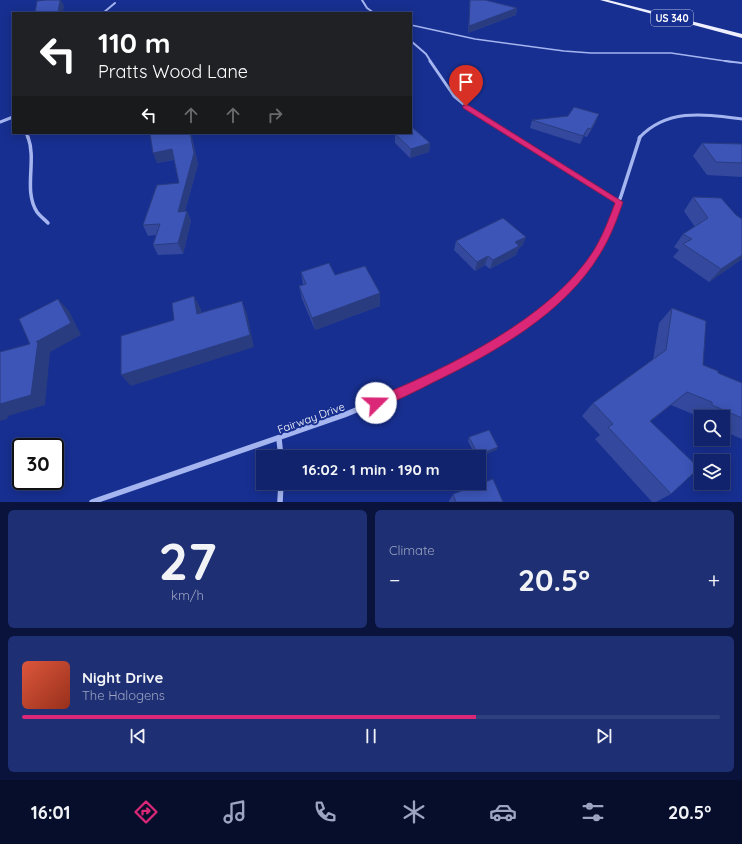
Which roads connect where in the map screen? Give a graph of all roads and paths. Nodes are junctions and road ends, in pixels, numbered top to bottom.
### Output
1 (362, 0) edge
2 (602, 0) edge
3 (115, 3) dead end
4 (104, 12) edge
5 (373, 12) edge
6 (412, 25) edge
7 (742, 36) edge
8 (412, 42) edge
9 (742, 63) edge
10 (12, 118) edge
11 (742, 119) edge
12 (0, 122) edge
13 (27, 134) edge
14 (619, 202) junction
15 (48, 223) dead end
16 (279, 439) junction
17 (280, 450) edge
18 (281, 490) edge
19 (92, 502) edge
20 (280, 502) edge

1 - 5 street
2 - 7 main road, US 340
3 - 4 street
6 - 9 lane
8 - 14 street
10 - 12 street
11 - 14 street, Fairway Drive
13 - 15 street
14 - 16 street, Fairway Drive
16 - 17 street
16 - 19 street, Fairway Drive
18 - 20 street

